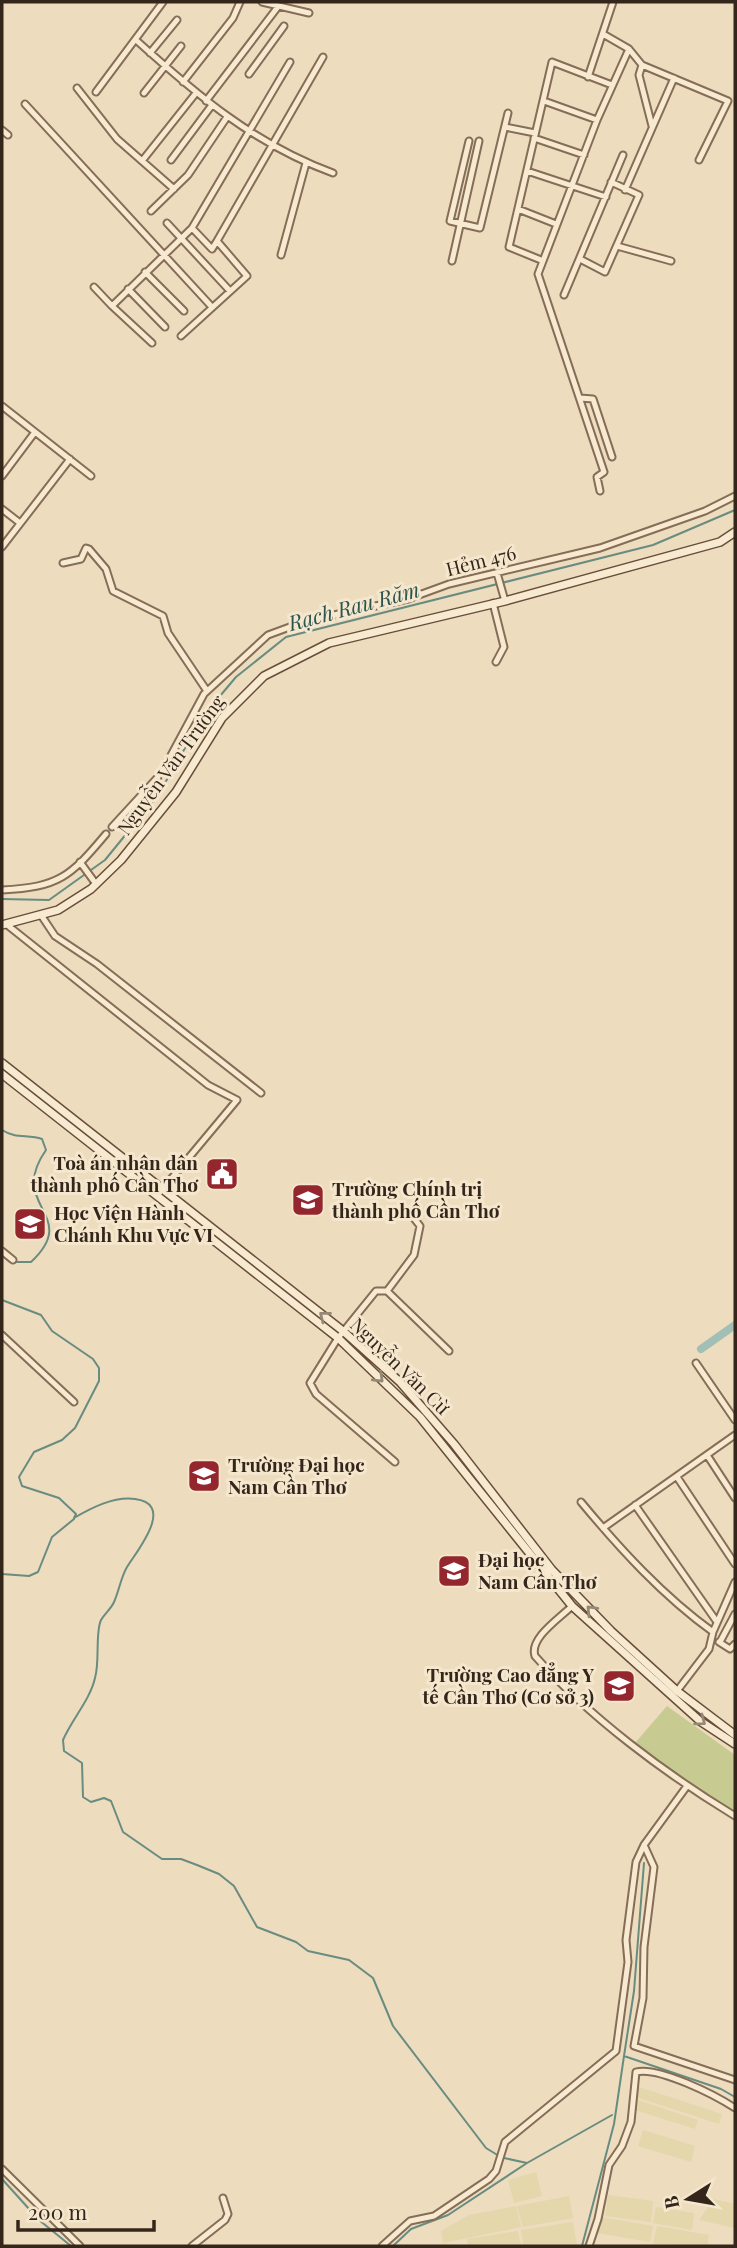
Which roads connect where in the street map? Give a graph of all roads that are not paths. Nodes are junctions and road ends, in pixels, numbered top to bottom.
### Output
1 (163, 2) edge
2 (240, 2) edge
3 (262, 2) edge
4 (613, 2) edge
5 (277, 8) junction
6 (309, 13) dead end
7 (177, 20) dead end
8 (284, 26) dead end
9 (603, 34) junction
10 (136, 40) junction
11 (249, 45) junction
12 (181, 46) dead end
13 (629, 49) junction
14 (150, 53) junction
15 (263, 56) junction
16 (323, 57) dead end
17 (290, 62) dead end
18 (642, 65) junction
19 (166, 67) junction
20 (249, 74) dead end
21 (588, 77) junction
22 (674, 78) junction
23 (183, 82) junction
24 (612, 85) junction
25 (77, 88) dead end
26 (96, 92) dead end
27 (144, 93) dead end
28 (196, 93) junction
29 (544, 101) junction
30 (728, 101) junction
31 (209, 103) junction
32 (25, 104) dead end
33 (735, 106) edge
34 (508, 113) dead end
35 (228, 117) junction
36 (597, 120) junction
37 (652, 126) junction
38 (505, 127) junction
39 (2, 130) edge
40 (247, 132) junction
41 (8, 135) dead end
42 (535, 135) junction
43 (469, 141) dead end
44 (479, 141) dead end
45 (270, 145) junction
46 (584, 155) junction
47 (624, 155) dead end
48 (171, 160) dead end
49 (699, 160) dead end
50 (142, 162) junction
51 (306, 163) junction
52 (527, 171) junction
53 (333, 173) dead end
54 (611, 182) junction
55 (572, 186) junction
56 (174, 189) junction
57 (625, 190) junction
58 (606, 197) junction
59 (518, 209) junction
60 (151, 211) dead end
61 (167, 223) dead end
62 (461, 223) junction
63 (556, 224) junction
64 (191, 228) junction
65 (181, 238) junction
66 (217, 241) junction
67 (617, 246) junction
68 (163, 255) junction
69 (281, 255) dead end
70 (580, 258) junction
71 (541, 260) junction
72 (452, 261) dead end
73 (671, 261) dead end
74 (145, 272) junction
75 (94, 287) dead end
76 (128, 289) junction
77 (230, 290) junction
78 (564, 295) dead end
79 (112, 306) junction
80 (211, 306) junction
81 (184, 311) dead end
82 (165, 327) dead end
83 (181, 336) dead end
84 (152, 343) dead end
85 (580, 398) junction
86 (2, 406) edge
87 (35, 432) junction
88 (612, 457) dead end
89 (70, 459) junction
90 (2, 462) edge
91 (8, 467) junction
92 (2, 476) edge
93 (91, 476) dead end
94 (600, 491) dead end
95 (735, 496) edge
96 (2, 509) edge
97 (20, 523) junction
98 (735, 532) edge
99 (2, 547) edge
100 (63, 563) dead end
101 (497, 574) junction
102 (505, 599) junction
103 (493, 603) junction
104 (496, 662) dead end
105 (207, 691) junction
106 (113, 827) dead end
107 (106, 834) dead end
108 (81, 863) junction
109 (94, 881) junction
110 (2, 890) edge
111 (41, 915) junction
112 (4, 925) edge
113 (2, 1063) edge
114 (2, 1073) edge
115 (30, 1090) junction
116 (261, 1093) dead end
117 (160, 1192) junction
118 (409, 1212) dead end
119 (240, 1249) junction
120 (2, 1251) edge
121 (234, 1257) junction
122 (13, 1259) dead end
123 (387, 1291) junction
124 (343, 1331) junction
125 (2, 1335) edge
126 (338, 1338) junction
127 (449, 1351) dead end
128 (696, 1363) dead end
129 (74, 1402) dead end
130 (426, 1410) junction
131 (420, 1417) junction
132 (735, 1420) edge
133 (735, 1435) edge
134 (707, 1455) junction
135 (395, 1462) dead end
136 (677, 1477) junction
137 (735, 1498) edge
138 (581, 1502) dead end
139 (635, 1505) junction
140 (603, 1528) junction
141 (735, 1564) edge
142 (549, 1573) junction
143 (735, 1582) edge
144 (572, 1606) junction
145 (735, 1614) edge
146 (717, 1622) junction
147 (608, 1634) junction
148 (716, 1638) junction
149 (734, 1649) edge
150 (674, 1694) junction
151 (735, 1735) edge
152 (735, 1744) edge
153 (687, 1786) junction
154 (735, 1816) edge
155 (644, 1845) junction
156 (735, 2080) edge
157 (735, 2108) edge
158 (2, 2169) edge
159 (223, 2198) dead end
160 (79, 2246) edge
161 (192, 2246) edge
162 (382, 2246) edge
163 (589, 2246) edge

1 - 10 street
2 - 23 street
3 - 5 street
4 - 9 street
5 - 6 street
5 - 11 street
7 - 14 street
8 - 15 street
9 - 13 street
9 - 21 street
10 - 14 street
10 - 26 street
11 - 15 street
11 - 31 street
12 - 19 street
13 - 18 street
13 - 24 street
14 - 19 street
15 - 20 street
16 - 45 street
17 - 40 street
18 - 22 street
18 - 37 street
19 - 23 street
19 - 27 street
21 - 24 street
21 - 29 street
22 - 30 street
22 - 37 street
23 - 28 street
24 - 36 street
25 - 50 street
28 - 31 street
28 - 50 street
29 - 36 street
29 - 42 street
30 - 33 street
30 - 49 street
31 - 35 street
31 - 48 street
32 - 68 street
34 - 38 street
35 - 40 street
35 - 56 street
36 - 46 street
37 - 57 street
38 - 42 street
38 - 62 street
39 - 41 street
40 - 45 street
40 - 64 street
42 - 46 street
42 - 52 street
43 - 62 street
44 - 62 street
45 - 51 street
45 - 66 street
46 - 55 street
47 - 54 street
50 - 56 street
51 - 53 street
51 - 69 street
52 - 55 street
52 - 59 street
54 - 57 street
54 - 58 street
55 - 58 street
55 - 63 street
56 - 60 street
57 - 67 street
58 - 70 street
59 - 63 street
59 - 71 street
61 - 65 street
62 - 72 street
63 - 71 street
64 - 65 street
64 - 66 street
65 - 68 street
65 - 77 street
66 - 77 street
67 - 70 street
67 - 73 street
68 - 74 street
68 - 80 street
70 - 78 street
71 - 85 street
74 - 76 street
74 - 81 street
75 - 79 street
76 - 79 street
76 - 82 street
77 - 80 street
79 - 84 street
80 - 83 street
85 - 88 street
85 - 94 street
86 - 87 street
87 - 89 street
87 - 91 street
89 - 93 street
89 - 97 street
90 - 91 street
91 - 92 street
95 - 101 street, Hẻm 476
96 - 97 street
97 - 99 street
98 - 102 main road, Nguyễn Văn Trường
100 - 105 street
101 - 102 street
101 - 105 street, Hẻm 476
102 - 103 main road, Nguyễn Văn Trường
103 - 104 street
103 - 109 main road, Nguyễn Văn Trường
105 - 106 street, Hẻm 476
107 - 108 street
108 - 109 street
108 - 110 street
109 - 111 main road, Nguyễn Văn Trường
111 - 112 main road, Nguyễn Văn Trường
111 - 116 street
112 - 117 street
113 - 115 main road, Nguyễn Văn Cừ
114 - 115 main road, Nguyễn Văn Cừ
115 - 117 main road, Nguyễn Văn Cừ
117 - 119 main road, Nguyễn Văn Cừ
117 - 121 main road, Nguyễn Văn Cừ
118 - 123 street
119 - 121 main road
124 -> 119 main road, Nguyễn Văn Cừ
120 - 122 street
121 - 126 main road, Nguyễn Văn Cừ
123 - 124 street
123 - 127 street
124 - 126 street
124 - 130 main road, Nguyễn Văn Cừ
125 - 129 street
126 -> 131 main road, Nguyễn Văn Cừ
126 - 135 street
128 - 132 street
130 - 131 street
130 - 142 main road, Nguyễn Văn Cừ
131 - 142 main road, Nguyễn Văn Cừ
133 - 134 street
134 - 136 street
134 - 137 street
136 - 139 street
136 - 141 street
138 - 140 street
139 - 140 street
139 - 146 street
140 - 148 street
142 - 144 main road, Nguyễn Văn Cừ
147 -> 142 main road, Nguyễn Văn Cừ
143 - 146 street
144 - 147 main road, Nguyễn Văn Cừ
144 - 153 street
145 - 148 street
146 - 148 street
147 - 150 main road, Nguyễn Văn Cừ
148 - 149 street
148 - 150 street
150 - 151 main road, Nguyễn Văn Cừ
150 -> 152 main road, Nguyễn Văn Cừ
153 - 154 street
153 - 155 street
155 - 156 street
155 - 162 street
157 - 163 street
158 - 160 street
159 - 161 street

